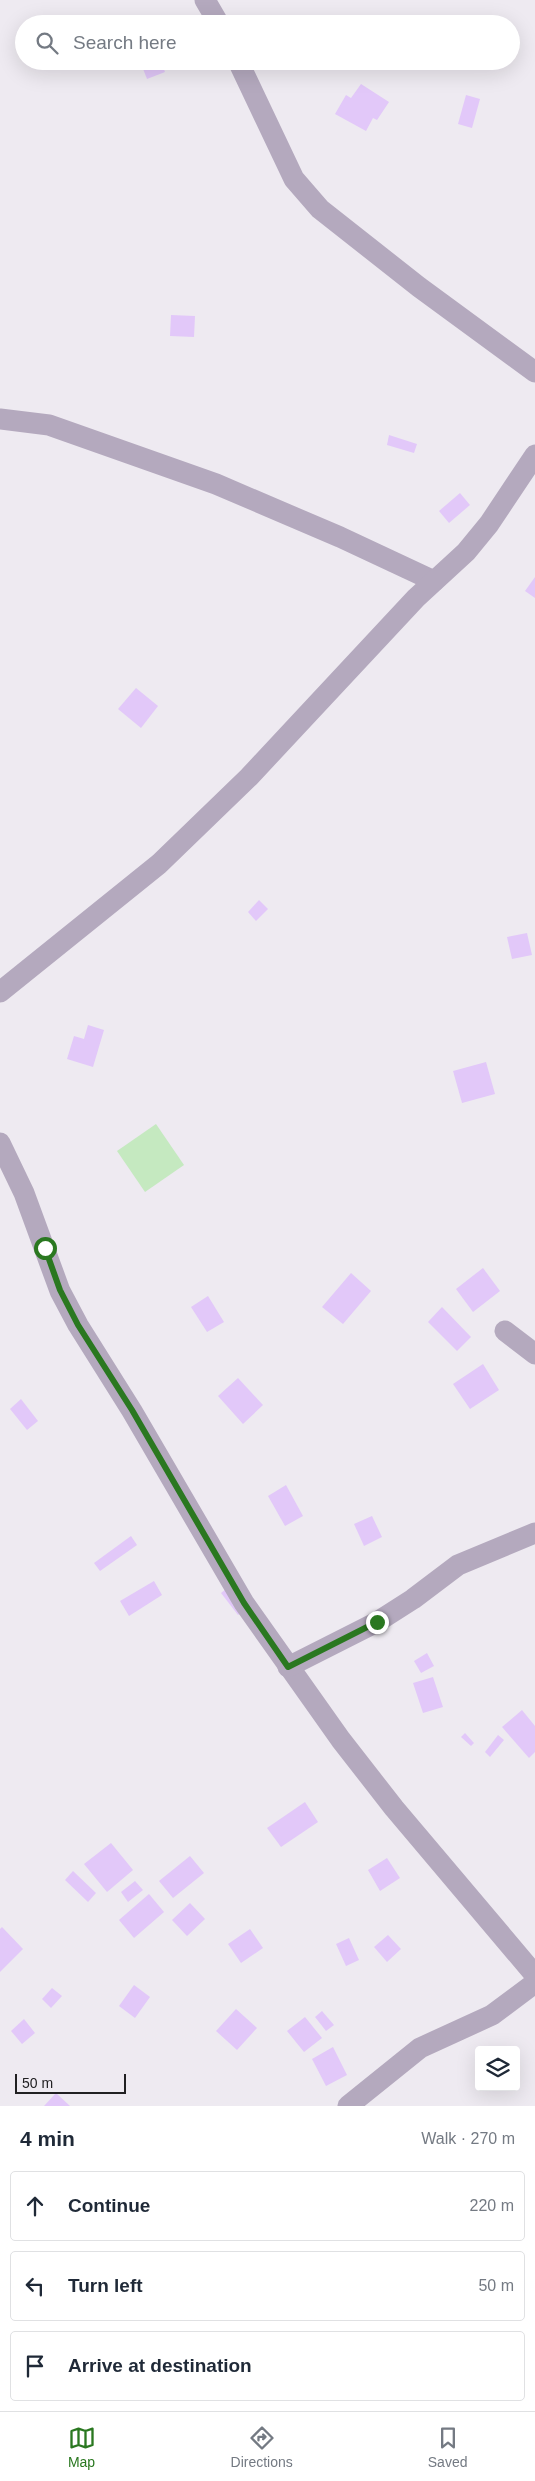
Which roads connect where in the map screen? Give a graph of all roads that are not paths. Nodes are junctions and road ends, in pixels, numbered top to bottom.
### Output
1 (205, 0) edge
2 (214, 15) edge
3 (242, 70) edge
4 (535, 372) edge
5 (0, 419) edge
6 (535, 455) edge
7 (434, 581) junction
8 (0, 992) edge
9 (0, 1143) edge
10 (505, 1331) dead end
11 (535, 1354) edge
12 (535, 1533) edge
13 (288, 1667) junction
14 (535, 1975) edge
15 (535, 1983) edge
16 (348, 2106) edge

1 - 2 street
3 - 4 street
5 - 7 street
6 - 7 street
7 - 8 street
9 - 13 street
10 - 11 street
12 - 13 street
13 - 14 street
15 - 16 street

